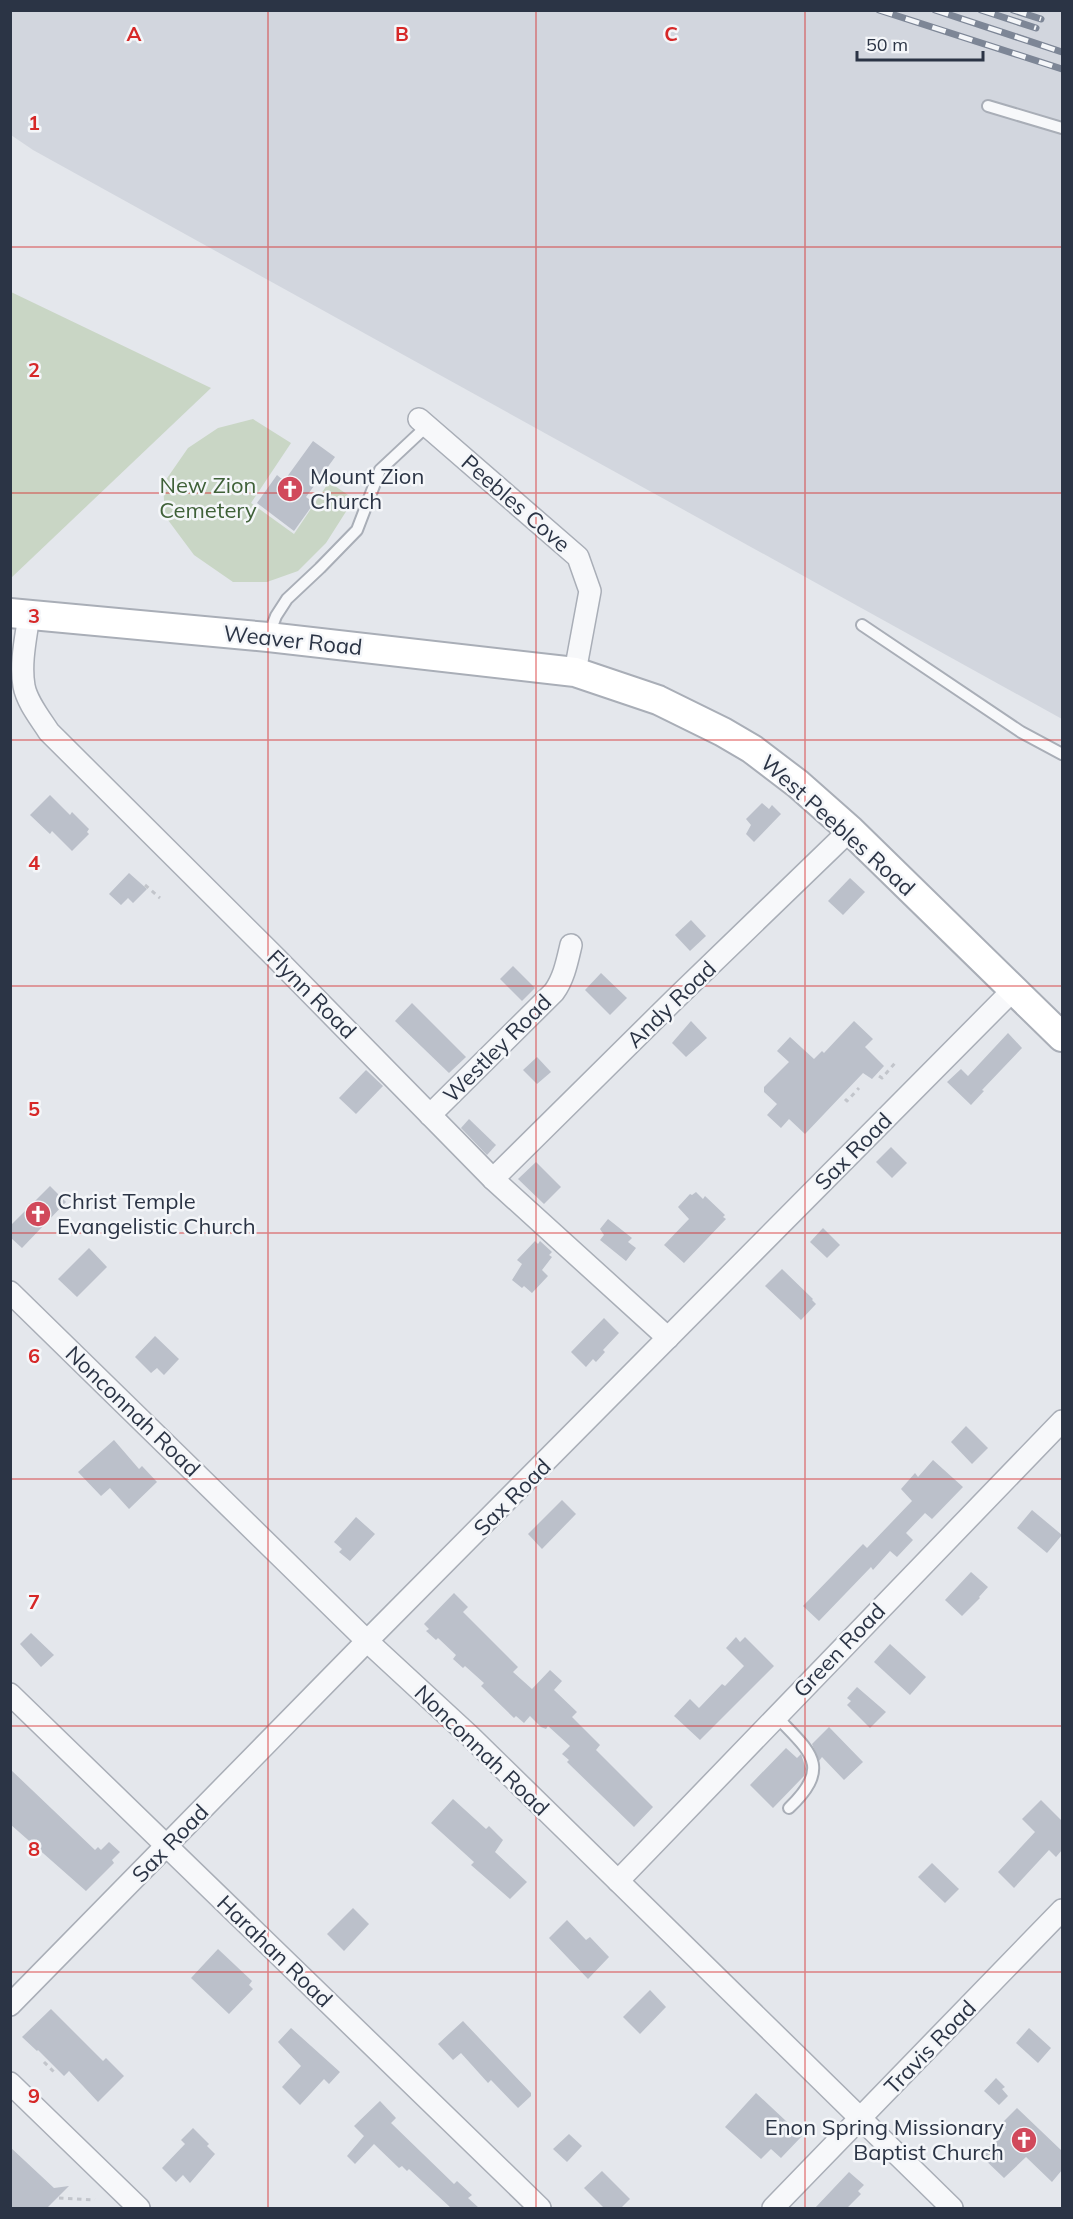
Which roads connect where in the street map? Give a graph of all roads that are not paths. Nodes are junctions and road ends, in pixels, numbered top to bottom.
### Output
1 (988, 106) dead end
2 (1062, 128) edge
3 (423, 422) joint
4 (20, 614) edge
5 (862, 625) dead end
6 (268, 637) junction
7 (575, 672) junction
8 (1062, 754) edge
9 (850, 830) junction
10 (571, 945) dead end
11 (1014, 989) junction
12 (1062, 1037) edge
13 (430, 1115) junction
14 (493, 1179) junction
15 (10, 1292) edge
16 (668, 1338) junction
17 (1062, 1421) edge
18 (367, 1641) junction
19 (10, 1694) edge
20 (776, 1716) junction
21 (789, 1808) dead end
22 (167, 1846) junction
23 (618, 1881) junction
24 (1062, 1910) edge
25 (10, 2005) edge
26 (10, 2083) edge
27 (860, 2119) junction
28 (139, 2208) edge
29 (539, 2208) edge
30 (773, 2208) edge
31 (952, 2208) edge

1 - 2 lane
3 - 6 lane
3 - 7 street, Peebles Cove
4 - 6 main road, Weaver Road
4 - 13 street, Flynn Road
5 - 8 lane
6 - 7 main road, Weaver Road
7 - 9 main road, West Peebles Road
9 - 11 main road, West Peebles Road
9 - 14 street, Andy Road
10 - 13 street, Westley Road
11 - 12 main road, West Peebles Road
11 - 16 street, Sax Road
13 - 14 street, Flynn Road
14 - 16 street, Flynn Road
15 - 18 street, Nonconnah Road
16 - 18 street, Sax Road
17 - 20 street, Green Road
18 - 22 street, Sax Road
18 - 23 street, Nonconnah Road
19 - 22 street, Harahan Road
20 - 21 lane
20 - 23 street, Green Road
22 - 25 street, Sax Road
22 - 29 street, Harahan Road
23 - 27 street, Nonconnah Road
24 - 27 street, Travis Road
26 - 28 street
27 - 30 street, Travis Road
27 - 31 street, Nonconnah Road

